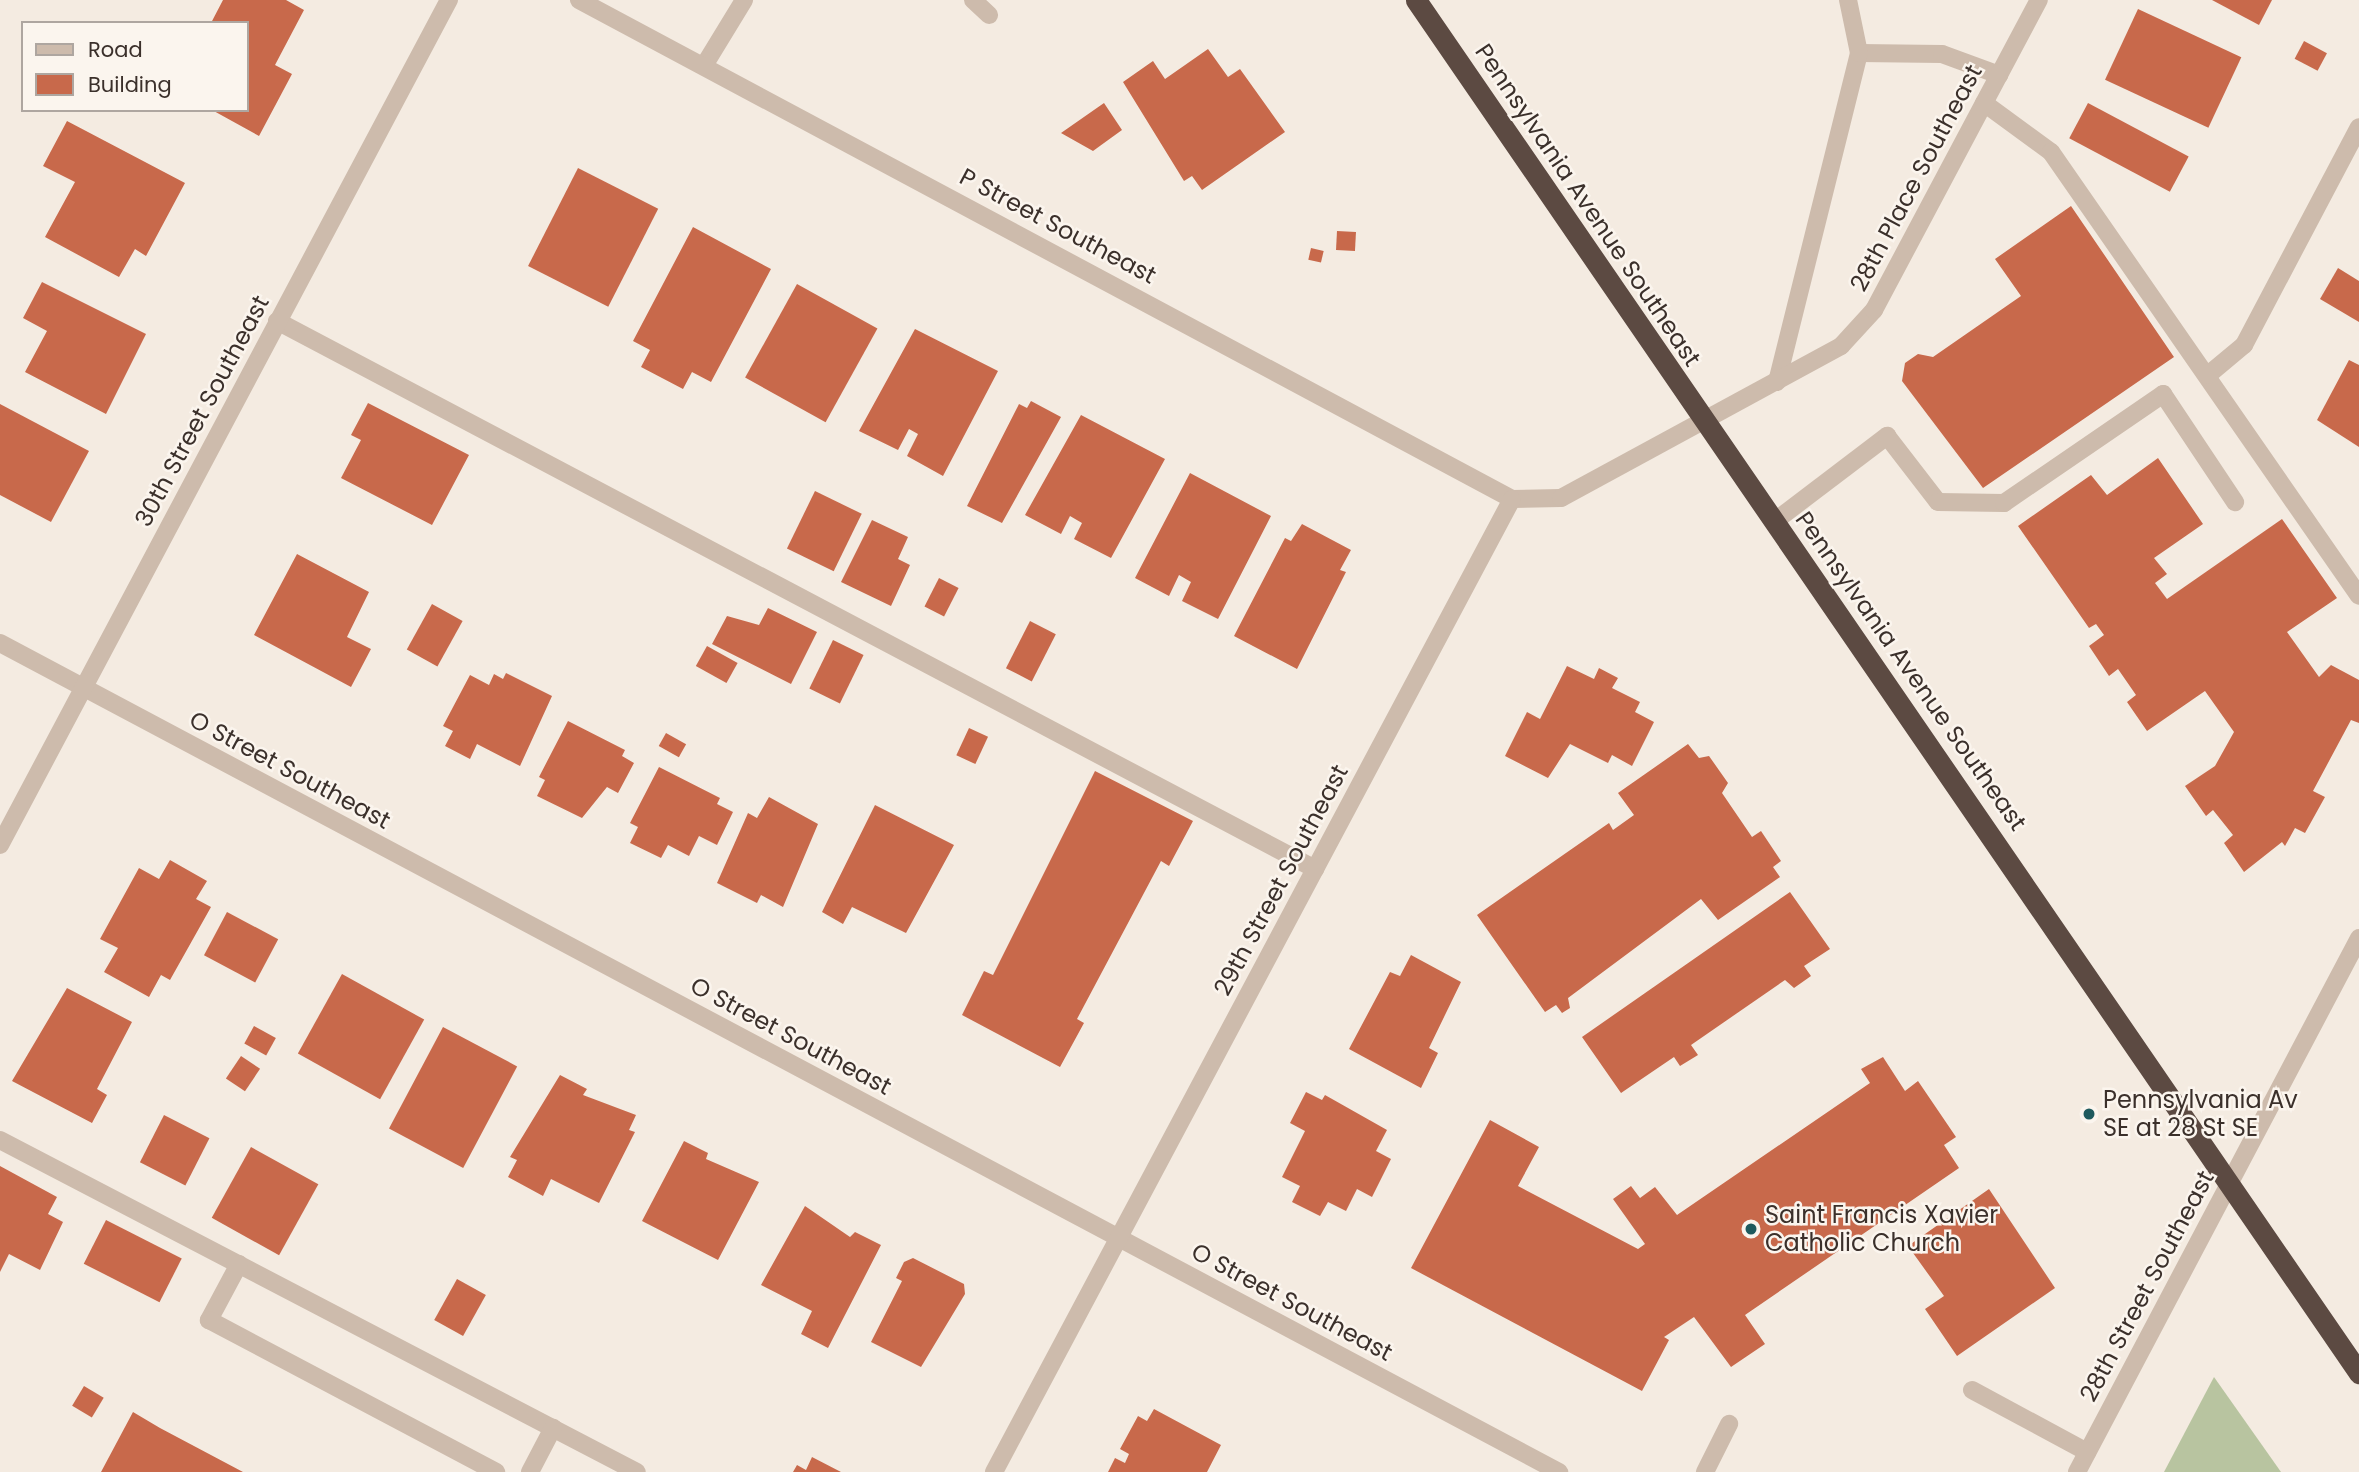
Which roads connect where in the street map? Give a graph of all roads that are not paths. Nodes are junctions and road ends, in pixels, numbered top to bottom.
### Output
1 (449, 0) edge
2 (579, 0) edge
3 (744, 0) edge
4 (974, 0) edge
5 (1416, 0) edge
6 (1848, 0) edge
7 (2039, 0) edge
8 (989, 15) dead end
9 (1858, 53) junction
10 (705, 64) junction
11 (1999, 75) junction
12 (1984, 103) junction
13 (2359, 127) edge
14 (277, 321) junction
15 (2208, 375) junction
16 (1777, 382) junction
17 (1705, 423) junction
18 (1512, 499) junction
19 (2235, 502) dead end
20 (1775, 521) junction
21 (2359, 596) edge
22 (0, 643) edge
23 (83, 689) junction
24 (0, 845) edge
25 (1314, 869) junction
26 (2359, 938) edge
27 (0, 1140) edge
28 (2229, 1186) junction
29 (1119, 1237) junction
30 (239, 1264) junction
31 (2359, 1373) edge
32 (1972, 1390) dead end
33 (1730, 1424) dead end
34 (553, 1428) junction
35 (2087, 1451) junction
36 (496, 1472) edge
37 (530, 1472) edge
38 (637, 1472) edge
39 (994, 1472) edge
40 (1559, 1472) edge
41 (1705, 1472) edge
42 (2077, 1472) edge

1 - 14 street, 30th Street Southeast
2 - 10 street, P Street Southeast
3 - 10 street
4 - 8 street
5 - 17 highway, Pennsylvania Avenue Southeast
6 - 9 street
7 - 11 street, 28th Place Southeast
9 - 11 street
9 - 16 street
10 - 18 street, P Street Southeast
11 - 12 street, 28th Place Southeast
12 - 15 street
12 - 16 street, 28th Place Southeast
13 - 15 street
14 - 23 street, 30th Street Southeast
14 - 25 street
15 - 21 street
16 - 17 street, 28th Place Southeast
17 - 18 street
17 - 20 highway, Pennsylvania Avenue Southeast
18 - 25 street, 29th Street Southeast
19 - 20 street
20 - 28 highway, Pennsylvania Avenue Southeast
22 - 23 street, O Street Southeast
23 - 24 street, 30th Street Southeast
23 - 29 street, O Street Southeast
25 - 29 street, 29th Street Southeast
26 - 28 street, 28th Street Southeast
27 - 30 street
28 - 31 highway, Pennsylvania Avenue Southeast
28 - 35 street, 28th Street Southeast
29 - 39 street, 29th Street Southeast
29 - 40 street, O Street Southeast
30 - 34 street
30 - 36 street
32 - 35 street
33 - 41 street
34 - 37 street
34 - 38 street
35 - 42 street, 28th Street Southeast

